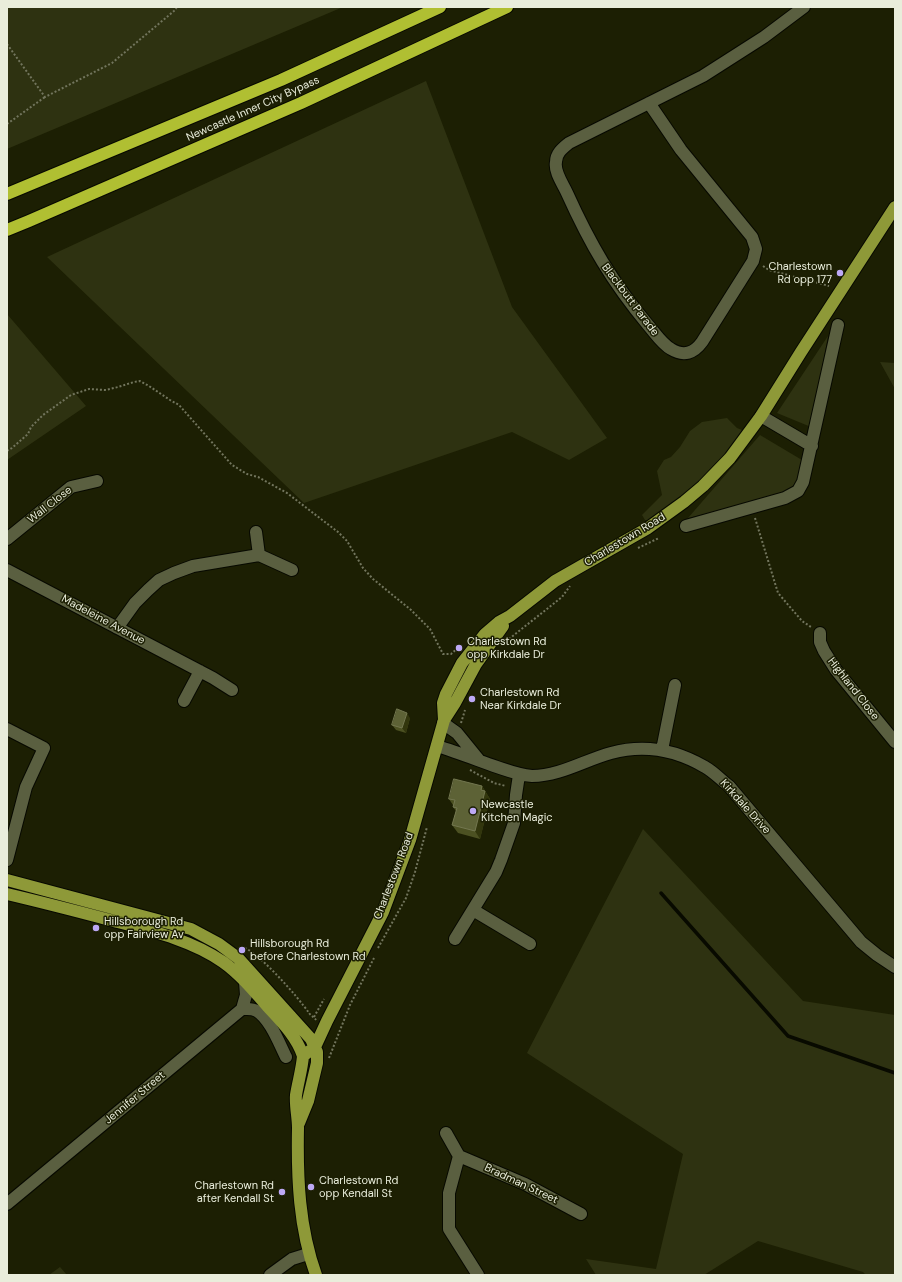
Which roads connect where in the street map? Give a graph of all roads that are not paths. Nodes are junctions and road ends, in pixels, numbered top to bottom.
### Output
1 (433, 7) edge
2 (440, 7) edge
3 (507, 7) edge
4 (804, 7) edge
5 (392, 29) junction
6 (649, 103) junction
7 (7, 194) edge
8 (895, 207) edge
9 (29, 222) junction
10 (7, 230) edge
11 (7, 234) edge
12 (838, 325) dead end
13 (761, 416) junction
14 (812, 446) junction
15 (97, 481) dead end
16 (686, 526) dead end
17 (256, 532) dead end
18 (7, 539) edge
19 (259, 555) junction
20 (7, 570) edge
21 (292, 570) dead end
22 (118, 628) junction
23 (820, 633) road end
24 (200, 671) junction
25 (675, 685) dead end
26 (232, 690) dead end
27 (184, 701) dead end
28 (444, 721) junction
29 (7, 729) edge
30 (895, 742) edge
31 (436, 746) junction
32 (662, 750) junction
33 (480, 761) junction
34 (519, 775) junction
35 (7, 860) edge
36 (7, 880) edge
37 (7, 894) edge
38 (473, 910) junction
39 (454, 939) dead end
40 (530, 944) dead end
41 (895, 967) edge
42 (245, 982) junction
43 (242, 1009) junction
44 (315, 1047) junction
45 (286, 1057) dead end
46 (303, 1060) junction
47 (298, 1126) junction
48 (446, 1133) dead end
49 (459, 1156) junction
50 (7, 1204) edge
51 (582, 1214) dead end
52 (308, 1254) junction
53 (270, 1275) edge
54 (316, 1275) edge
55 (478, 1275) edge

1 - 5 highway
2 - 5 highway, Newcastle Inner City Bypass
3 - 9 highway, Newcastle Inner City Bypass
4 - 6 street, Blackbutt Parade
5 - 7 highway, Newcastle Inner City Bypass
6 - 6 street, Blackbutt Parade
8 - 13 main road, Charlestown Road
9 - 10 highway, Newcastle Inner City Bypass
9 - 11 highway
12 - 14 street
13 - 14 street
13 - 28 main road, Charlestown Road
14 - 16 street
15 - 18 street, Wall Close
17 - 19 street
19 - 21 street
19 - 22 street
20 - 22 street, Madeleine Avenue
22 - 24 street, Madeleine Avenue
23 - 30 street, Highland Close
24 - 26 street, Madeleine Avenue
24 - 27 street
25 - 32 street
28 - 31 main road, Charlestown Road
28 - 33 street
29 - 35 street
31 - 33 street, Kirkdale Drive
31 - 44 main road, Charlestown Road
32 - 34 street, Kirkdale Drive
32 - 41 street, Kirkdale Drive
33 - 34 street, Kirkdale Drive
34 - 38 street
36 - 44 main road
37 - 42 main road
38 - 39 street
38 - 40 street
42 - 43 street
42 - 46 main road
43 - 45 street
43 - 50 street, Jennifer Street
44 - 46 main road, Charlestown Road
44 - 47 main road, Charlestown Road
46 - 47 main road, Charlestown Road
47 - 52 main road, Charlestown Road
48 - 49 street
49 - 51 street, Bradman Street
49 - 55 street
52 - 53 street
52 - 54 main road, Charlestown Road

